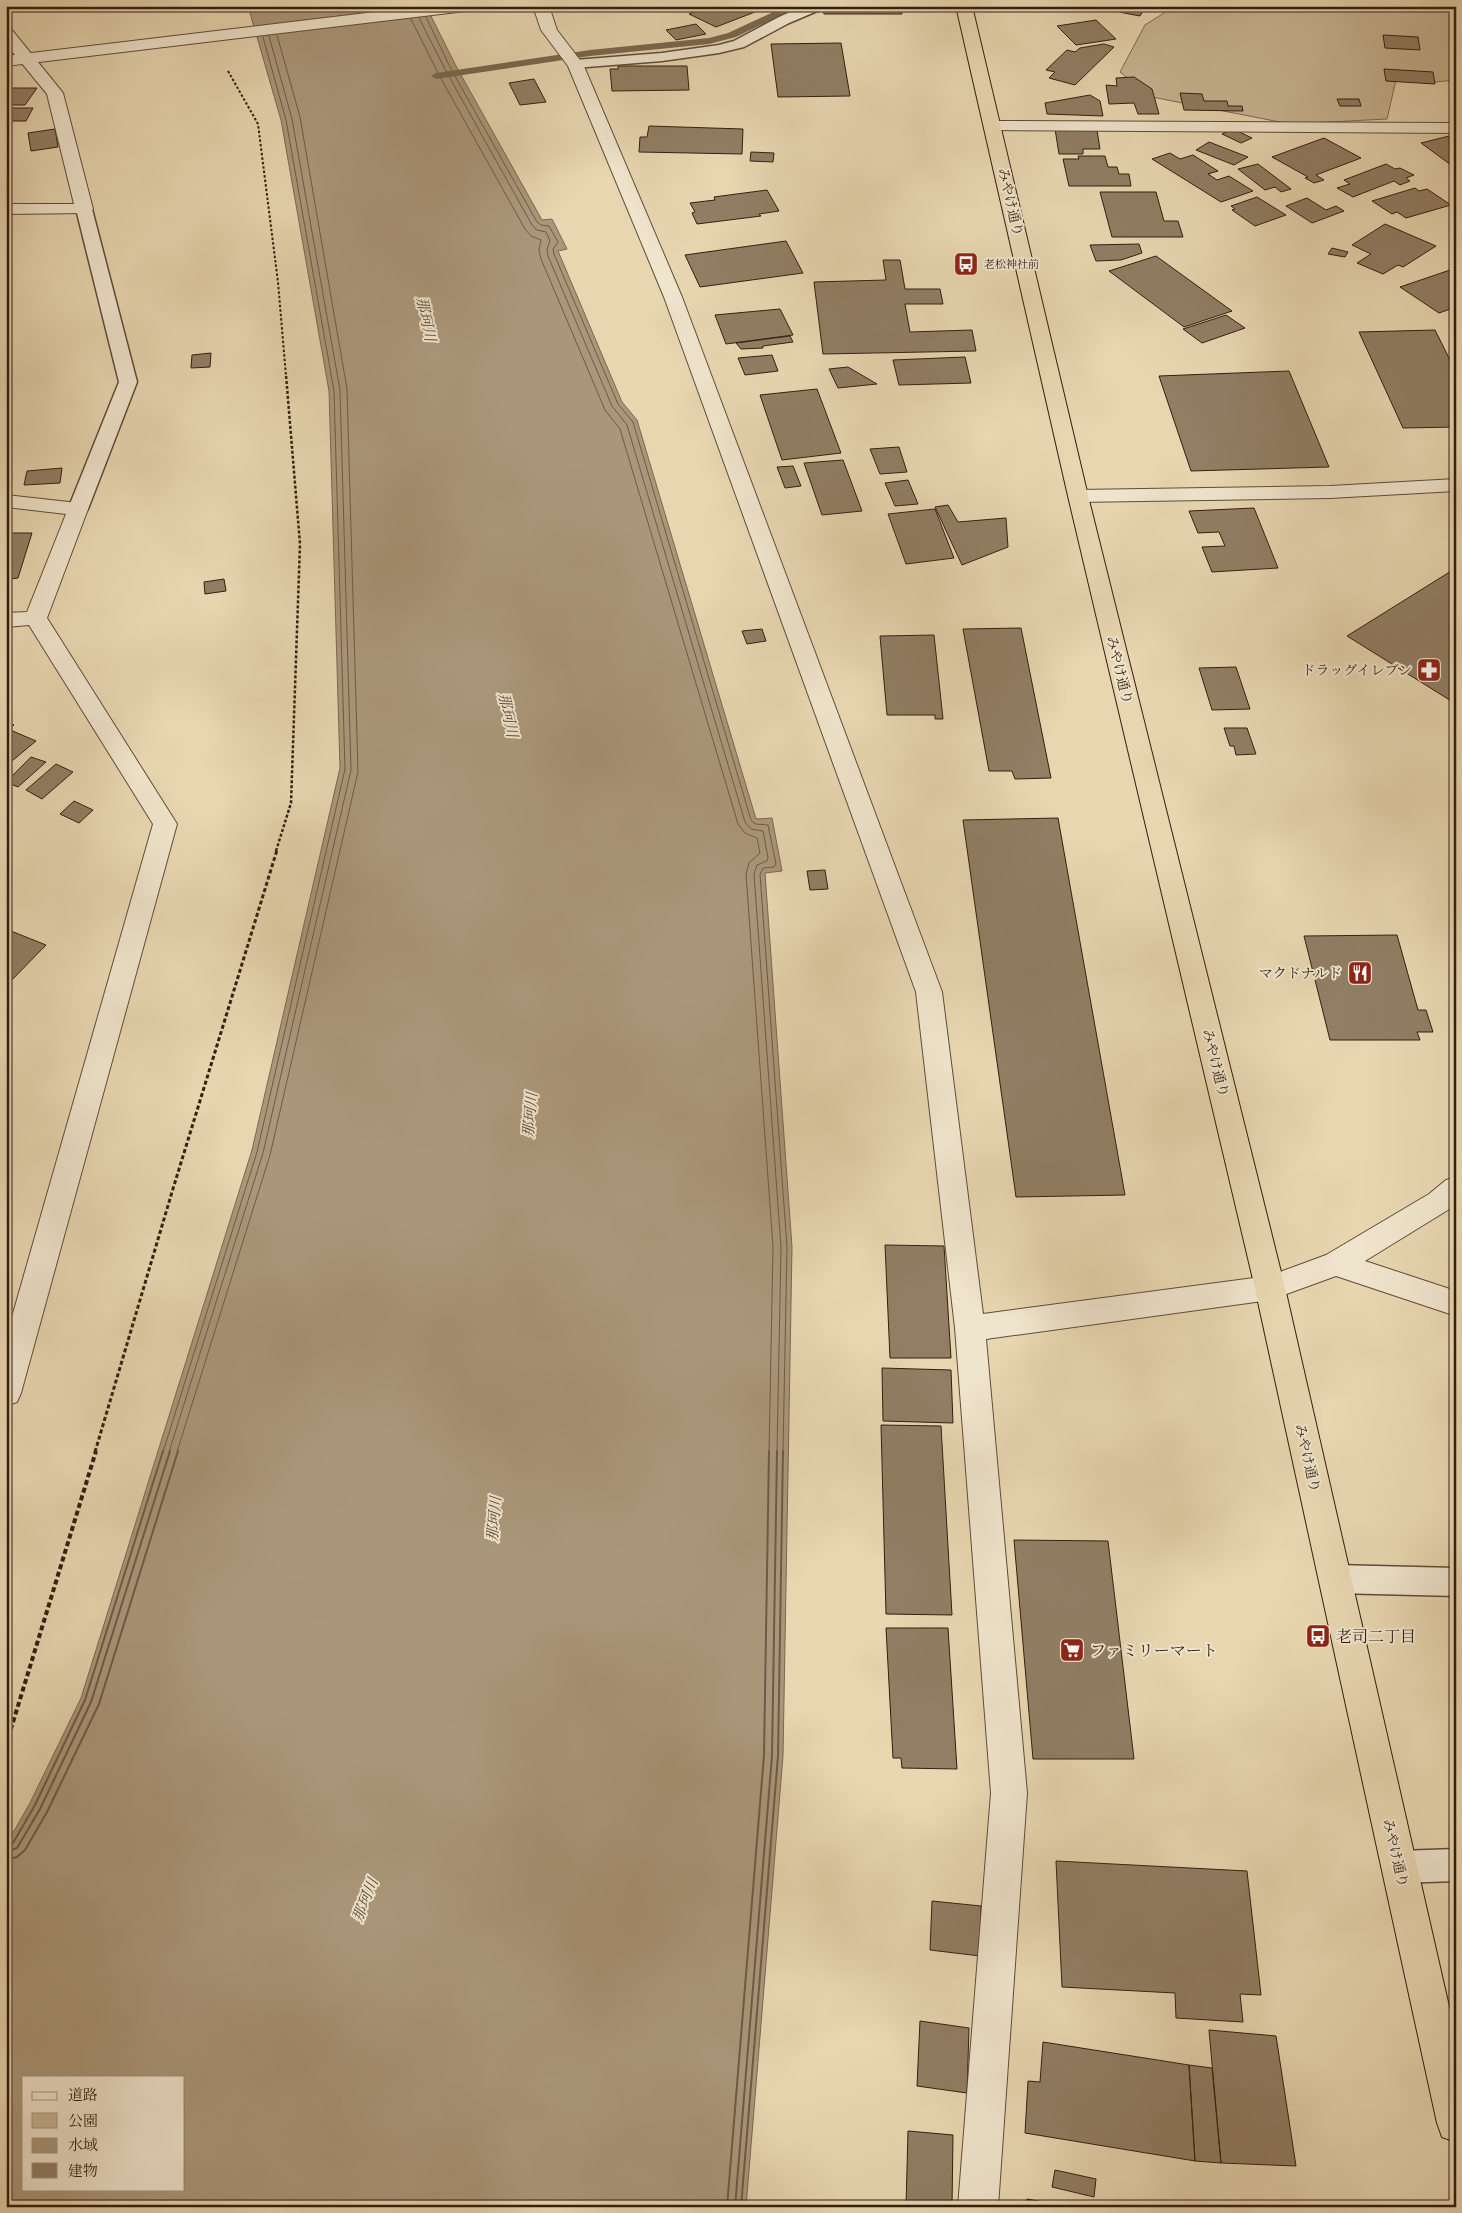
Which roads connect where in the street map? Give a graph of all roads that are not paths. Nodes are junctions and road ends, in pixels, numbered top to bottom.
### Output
1 (466, 6) edge
2 (541, 6) edge
3 (817, 6) edge
4 (964, 6) edge
5 (6, 33) edge
6 (27, 58) junction
7 (6, 61) edge
8 (575, 64) junction
9 (993, 126) junction
10 (1456, 128) edge
11 (6, 209) edge
12 (84, 209) junction
13 (1456, 485) edge
14 (1078, 496) junction
15 (6, 501) edge
16 (78, 509) junction
17 (36, 618) junction
18 (6, 620) edge
19 (1456, 1188) edge
20 (1336, 1264) junction
21 (1270, 1288) junction
22 (1456, 1304) edge
23 (970, 1328) junction
24 (6, 1393) edge
25 (1335, 1579) junction
26 (1456, 1582) edge
27 (1456, 1865) edge
28 (1399, 1867) junction
29 (1456, 2123) edge
30 (978, 2207) edge

1 - 6 street
2 - 8 street
3 - 8 lane
4 - 9 highway, みやけ通り
5 - 6 street
6 - 7 street
6 - 12 street
8 - 23 street
9 - 10 street
9 - 14 highway, みやけ通り
11 - 12 street
12 - 16 lane
13 - 14 street
14 - 21 highway, みやけ通り
15 - 16 street
16 - 17 street
17 - 18 street
17 - 24 street
19 - 20 street
20 - 21 street
20 - 22 street
21 - 23 street
21 - 25 highway, みやけ通り
23 - 30 street
25 - 26 lane
25 - 28 highway, みやけ通り
27 - 28 lane
28 - 29 highway, みやけ通り

